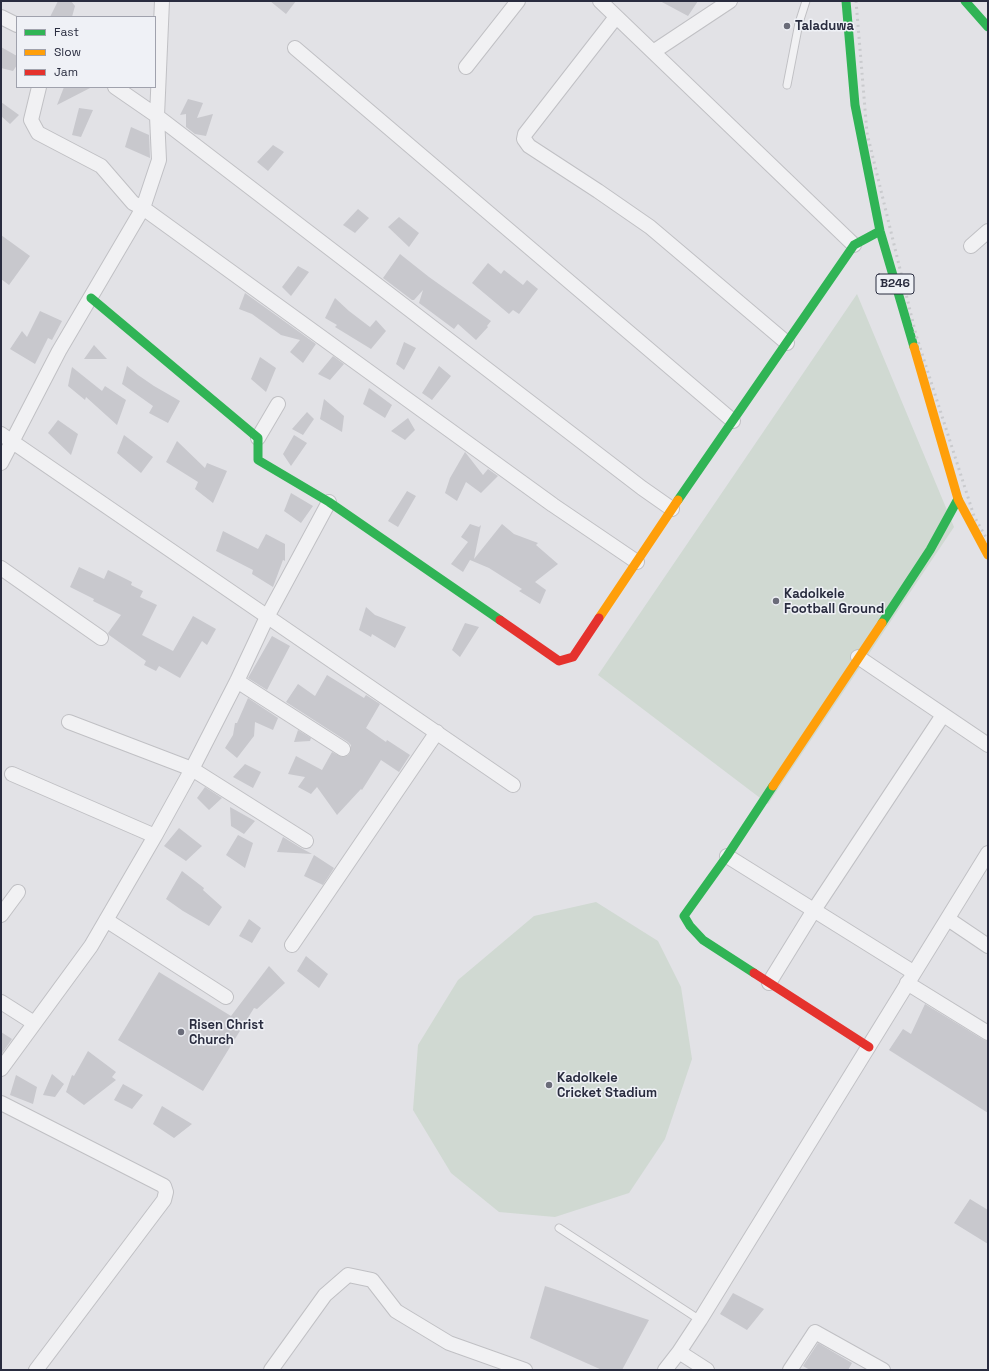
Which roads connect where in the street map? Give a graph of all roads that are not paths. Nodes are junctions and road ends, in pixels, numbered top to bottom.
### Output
1 (162, 1) edge
2 (518, 1) edge
3 (600, 1) edge
4 (730, 1) edge
5 (806, 1) edge
6 (846, 1) edge
7 (965, 1) edge
8 (1, 16) edge
9 (616, 17) junction
10 (16, 24) edge
11 (988, 27) edge
12 (295, 48) dead end
13 (653, 52) junction
14 (466, 67) dead end
15 (787, 85) dead end
16 (39, 88) edge
17 (116, 88) edge
18 (157, 116) junction
19 (143, 208) junction
20 (880, 231) junction
21 (988, 231) edge
22 (854, 245) junction
23 (971, 246) dead end
24 (91, 298) junction
25 (787, 343) junction
26 (278, 404) dead end
27 (733, 421) junction
28 (1, 434) edge
29 (258, 438) junction
30 (13, 442) junction
31 (1, 463) edge
32 (958, 499) junction
33 (329, 502) junction
34 (672, 509) junction
35 (988, 555) edge
36 (637, 562) junction
37 (1, 568) edge
38 (267, 617) junction
39 (101, 638) dead end
40 (858, 657) junction
41 (237, 680) junction
42 (942, 715) junction
43 (69, 722) dead end
44 (437, 732) junction
45 (988, 745) edge
46 (343, 749) dead end
47 (192, 769) junction
48 (12, 774) dead end
49 (513, 785) dead end
50 (154, 836) junction
51 (306, 841) dead end
52 (988, 853) edge
53 (727, 856) junction
54 (18, 892) dead end
55 (814, 910) junction
56 (1, 915) edge
57 (948, 919) junction
58 (106, 920) junction
59 (292, 945) dead end
60 (988, 946) edge
61 (910, 978) junction
62 (769, 982) junction
63 (226, 997) dead end
64 (1, 1002) edge
65 (34, 1024) junction
66 (988, 1033) edge
67 (869, 1047) junction
68 (1, 1069) edge
69 (1, 1103) edge
70 (559, 1228) dead end
71 (700, 1320) junction
72 (679, 1352) junction
73 (36, 1370) edge
74 (271, 1370) edge
75 (525, 1370) edge
76 (665, 1370) edge
77 (707, 1370) edge
78 (790, 1370) edge
79 (883, 1370) edge

1 - 18 street
2 - 14 street
3 - 9 street
4 - 13 street
5 - 15 lane
6 - 20 street, B246
7 - 11 street
8 - 10 street
9 - 13 street
9 - 25 street
12 - 27 street
13 - 22 street
16 - 19 street
17 - 18 street
18 - 19 street
18 - 34 street
19 - 24 street
19 - 36 street
20 - 22 street
20 - 32 street, B246
21 - 23 street
22 - 25 street
24 - 29 street
24 - 30 street
25 - 27 street
26 - 29 street
27 - 34 street
28 - 30 street
29 - 33 street
30 - 31 street
30 - 38 street
32 - 35 street, B246
32 - 40 street
33 - 36 street
33 - 38 street
34 - 36 street
37 - 39 street
38 - 41 street
38 - 44 street
40 - 42 street
40 - 53 street
41 - 46 street
41 - 47 street
42 - 45 street
42 - 55 street
43 - 47 street
44 - 49 street
44 - 59 street
47 - 50 street
47 - 51 street
48 - 50 street
50 - 58 street
52 - 57 street
53 - 55 street
53 - 62 street
54 - 56 street
55 - 61 street
55 - 62 street
57 - 60 street
57 - 61 street
58 - 63 street
58 - 65 street
61 - 66 street
61 - 67 street
62 - 67 street
64 - 65 street
65 - 68 street
67 - 71 street
69 - 73 street
70 - 71 lane
71 - 72 street
72 - 76 street
72 - 77 street
74 - 75 street
78 - 79 street

